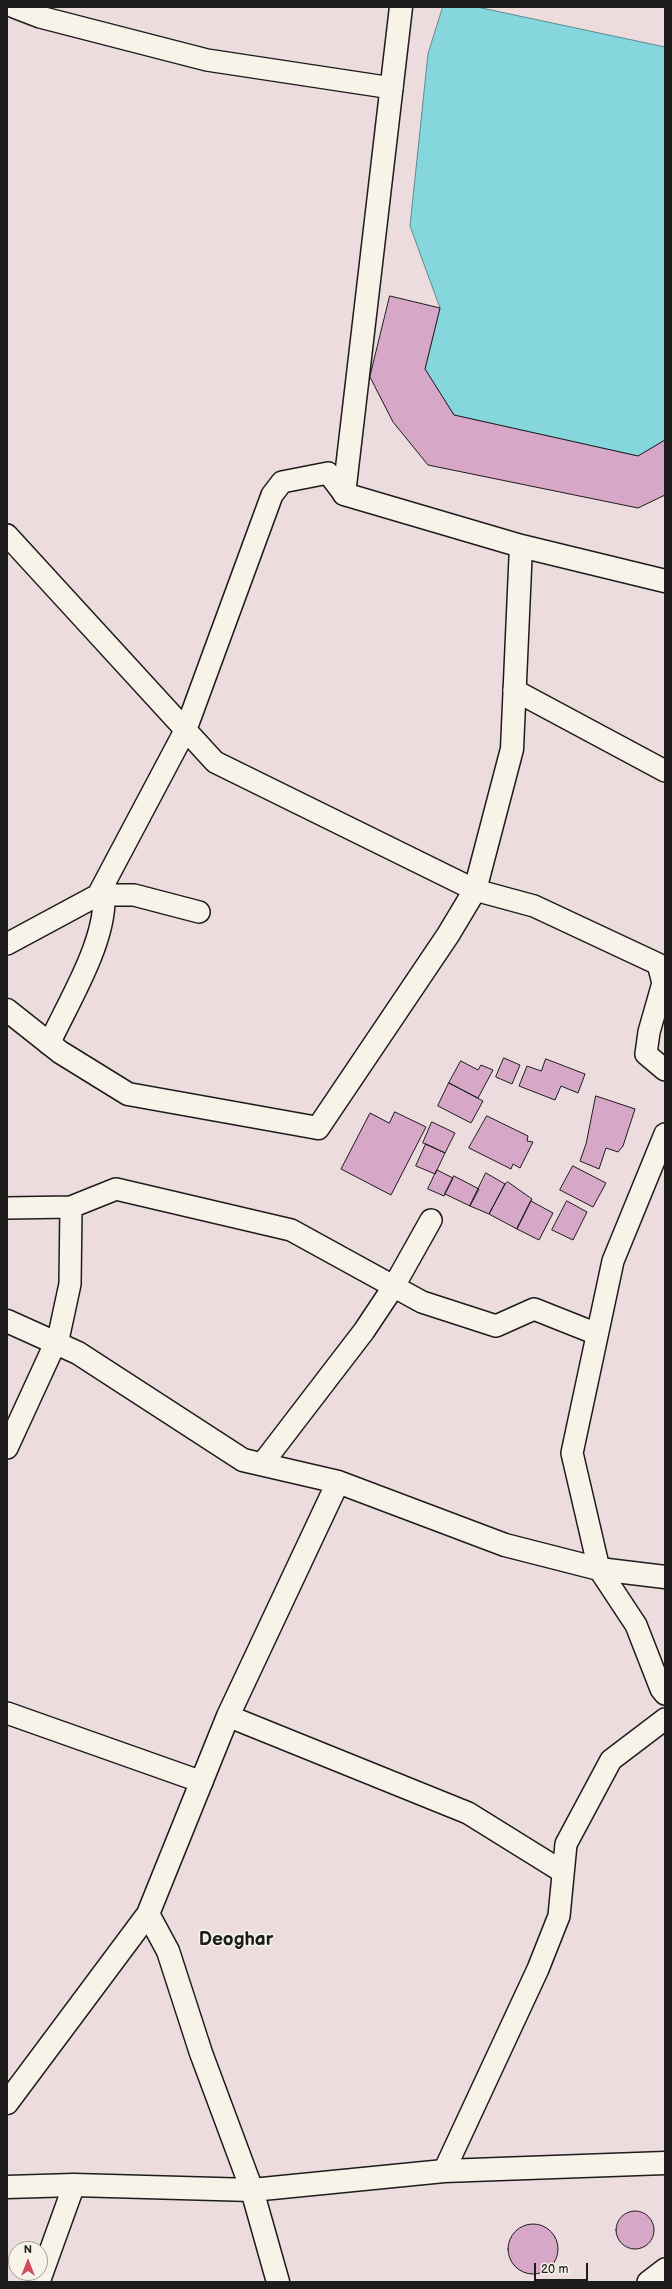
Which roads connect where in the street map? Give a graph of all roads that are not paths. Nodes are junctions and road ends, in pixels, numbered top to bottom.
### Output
1 (14, 7) edge
2 (401, 7) edge
3 (392, 88) junction
4 (344, 494) junction
5 (7, 535) edge
6 (521, 546) junction
7 (665, 581) edge
8 (514, 690) junction
9 (186, 730) junction
10 (665, 771) edge
11 (475, 890) junction
12 (98, 895) junction
13 (199, 912) dead end
14 (7, 944) edge
15 (664, 979) edge
16 (7, 1010) edge
17 (49, 1044) junction
18 (665, 1070) edge
19 (665, 1134) edge
20 (71, 1207) junction
21 (7, 1208) edge
22 (431, 1220) dead end
23 (394, 1286) junction
24 (7, 1321) edge
25 (597, 1334) junction
26 (54, 1342) junction
27 (7, 1448) edge
28 (262, 1464) junction
29 (338, 1482) junction
30 (599, 1569) junction
31 (665, 1577) edge
32 (665, 1694) edge
33 (7, 1713) edge
34 (228, 1716) junction
35 (665, 1719) edge
36 (202, 1782) junction
37 (563, 1872) junction
38 (148, 1914) junction
39 (7, 2103) edge
40 (665, 2163) edge
41 (444, 2171) junction
42 (74, 2185) junction
43 (7, 2187) edge
44 (252, 2190) junction
45 (665, 2269) edge
46 (39, 2282) edge
47 (278, 2282) edge
48 (648, 2282) edge

1 - 3 street
2 - 3 main road
3 - 4 main road
4 - 6 main road
4 - 9 street
5 - 9 street
6 - 7 main road
6 - 8 main road
8 - 10 street
8 - 11 main road
9 - 11 street
9 - 12 street
11 - 15 street
11 - 17 main road
12 - 13 street
12 - 14 street
12 - 17 street
15 - 18 street
16 - 17 main road
19 - 25 street
20 - 21 street
20 - 23 street
20 - 26 street
22 - 23 street
23 - 25 street
23 - 28 street
24 - 26 main road
25 - 30 street
26 - 27 street
26 - 28 main road
28 - 29 main road
29 - 30 main road
29 - 34 main road
30 - 31 main road
30 - 32 street
33 - 36 street
34 - 36 main road
34 - 37 street
35 - 37 street
36 - 38 main road
37 - 41 street
38 - 39 main road
38 - 44 main road
40 - 41 main road
41 - 44 main road
42 - 43 main road
42 - 44 main road
42 - 46 street
44 - 47 main road
45 - 48 street

